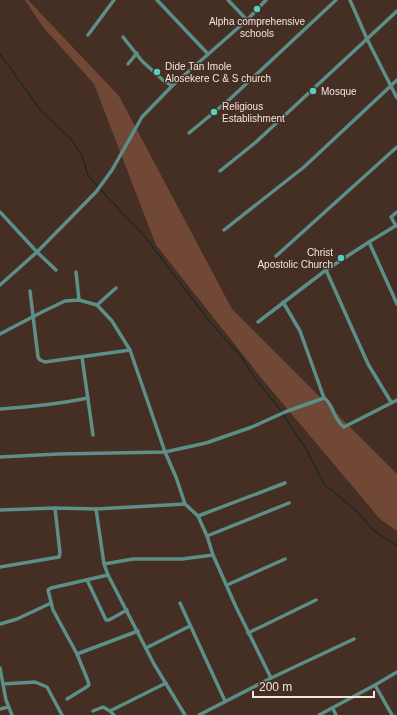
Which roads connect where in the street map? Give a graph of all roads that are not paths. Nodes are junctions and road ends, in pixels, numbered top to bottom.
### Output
1 (114, 0) edge
2 (157, 0) edge
3 (228, 0) edge
4 (266, 0) edge
5 (336, 0) edge
6 (350, 0) edge
7 (397, 11) edge
8 (247, 20) junction
9 (88, 35) dead end
10 (123, 37) dead end
11 (367, 39) junction
12 (137, 53) junction
13 (208, 54) junction
14 (128, 64) dead end
15 (397, 80) edge
16 (172, 86) junction
17 (391, 86) junction
18 (397, 98) edge
19 (189, 133) dead end
20 (397, 147) edge
21 (220, 171) dead end
22 (0, 212) edge
23 (397, 212) edge
24 (396, 225) edge
25 (224, 230) dead end
26 (369, 242) junction
27 (37, 252) junction
28 (276, 256) dead end
29 (56, 270) dead end
30 (326, 270) junction
31 (76, 272) dead end
32 (0, 285) edge
33 (116, 288) dead end
34 (30, 291) dead end
35 (79, 300) junction
36 (283, 302) junction
37 (397, 304) edge
38 (97, 305) junction
39 (32, 317) junction
40 (258, 322) dead end
41 (0, 334) edge
42 (130, 350) junction
43 (82, 357) junction
44 (88, 398) junction
45 (324, 398) junction
46 (397, 400) edge
47 (391, 402) junction
48 (0, 409) edge
49 (92, 435) dead end
50 (164, 452) junction
51 (0, 457) edge
52 (285, 483) dead end
53 (289, 503) dead end
54 (185, 504) junction
55 (55, 508) junction
56 (96, 509) junction
57 (0, 510) edge
58 (198, 516) junction
59 (207, 536) junction
60 (213, 555) junction
61 (285, 559) dead end
62 (104, 564) junction
63 (0, 567) edge
64 (108, 575) junction
65 (87, 580) junction
66 (227, 585) junction
67 (316, 600) dead end
68 (180, 602) dead end
69 (51, 603) junction
70 (127, 610) junction
71 (0, 624) edge
72 (190, 626) junction
73 (138, 631) junction
74 (248, 633) junction
75 (354, 639) dead end
76 (146, 648) junction
77 (77, 654) junction
78 (0, 668) edge
79 (397, 672) edge
80 (271, 678) junction
81 (166, 683) junction
82 (3, 684) junction
83 (375, 685) junction
84 (67, 699) dead end
85 (225, 701) junction
86 (8, 707) junction
87 (0, 709) edge
88 (333, 709) junction
89 (110, 710) junction
90 (93, 711) dead end
91 (12, 715) edge
92 (62, 715) edge
93 (114, 715) edge
94 (185, 715) edge
95 (200, 715) edge
96 (319, 715) edge
97 (336, 715) edge
98 (392, 715) edge

1 - 9 street
2 - 13 street
3 - 8 street
4 - 8 street
5 - 19 street
6 - 11 street
7 - 11 street
8 - 13 street
10 - 12 street
11 - 17 street
11 - 21 street
12 - 14 street
12 - 16 street
13 - 16 street
15 - 17 street
16 - 27 street
17 - 18 street
17 - 25 street
20 - 28 street
22 - 27 street
23 - 24 street
24 - 26 street
26 - 30 street
26 - 37 street
27 - 29 street
27 - 32 street
30 - 36 street
30 - 47 street
31 - 35 street
33 - 38 street
34 - 39 street
35 - 38 street
35 - 39 street
36 - 40 street
36 - 45 street
38 - 42 street
39 - 41 street
39 - 43 street
42 - 43 street
42 - 50 street
43 - 44 street
44 - 48 street
44 - 49 street
45 - 47 street
45 - 50 street
46 - 47 street
50 - 51 street
50 - 54 street
52 - 58 street
53 - 59 street
54 - 56 street
54 - 58 street
55 - 56 street
55 - 57 street
55 - 63 street
56 - 62 street
58 - 59 street
59 - 60 street
60 - 62 street
60 - 66 street
61 - 66 street
62 - 64 street
64 - 65 street
64 - 70 street
65 - 69 street
65 - 70 street
66 - 74 street
67 - 74 street
68 - 72 street
69 - 71 street
69 - 77 street
70 - 73 street
72 - 76 street
72 - 85 street
73 - 76 street
73 - 77 street
74 - 80 street
75 - 80 street
76 - 81 street
77 - 84 street
78 - 82 street
79 - 83 street
80 - 85 street
81 - 89 street
81 - 94 street
82 - 86 street
82 - 92 street
83 - 88 street
83 - 98 street
85 - 95 street
86 - 87 street
86 - 91 street
88 - 96 street
88 - 97 street
89 - 90 street
89 - 93 street

